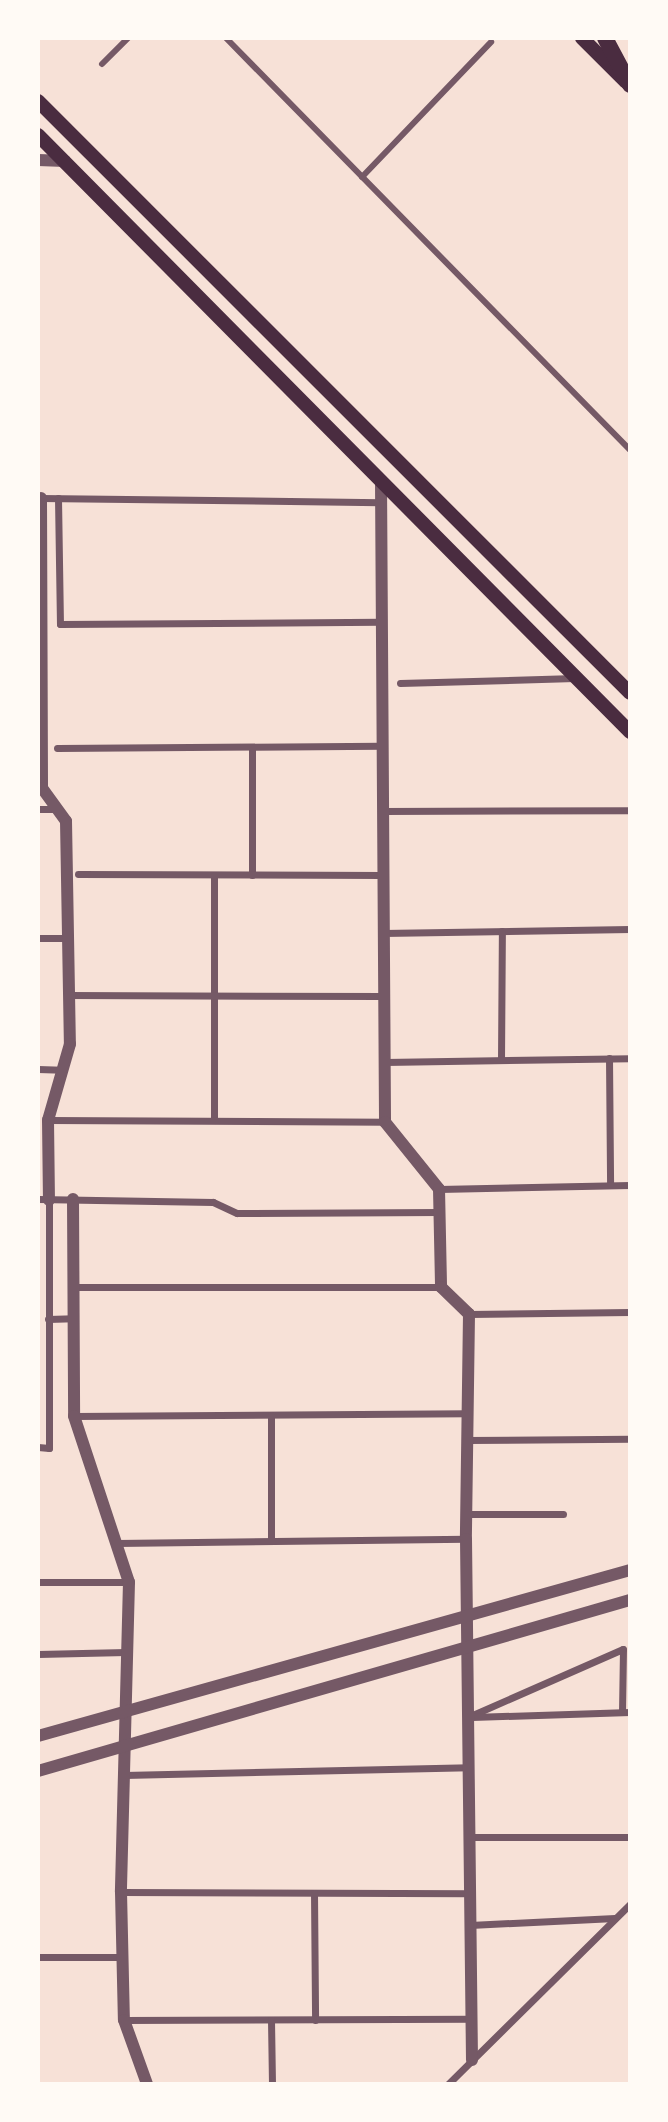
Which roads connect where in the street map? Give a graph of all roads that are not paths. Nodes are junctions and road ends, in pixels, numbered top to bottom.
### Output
1 (128, 38) edge
2 (226, 38) edge
3 (582, 38) edge
4 (605, 38) edge
5 (491, 42) dead end
6 (102, 64) dead end
7 (629, 86) edge
8 (38, 101) edge
9 (38, 135) edge
10 (38, 160) edge
11 (65, 161) junction
12 (362, 177) junction
13 (629, 450) edge
14 (399, 463) junction
15 (381, 481) junction
16 (41, 498) joint
17 (58, 498) junction
18 (380, 502) junction
19 (39, 612) edge
20 (380, 622) junction
21 (576, 678) junction
22 (400, 683) dead end
23 (40, 691) edge
24 (629, 693) edge
25 (629, 732) edge
26 (381, 746) junction
27 (252, 747) junction
28 (57, 748) dead end
29 (38, 809) edge
30 (56, 809) junction
31 (629, 810) edge
32 (382, 811) junction
33 (78, 874) dead end
34 (214, 875) junction
35 (252, 875) junction
36 (383, 876) junction
37 (629, 929) edge
38 (502, 931) junction
39 (383, 933) junction
40 (38, 938) edge
41 (67, 938) junction
42 (68, 995) junction
43 (214, 995) junction
44 (384, 996) junction
45 (609, 1058) junction
46 (629, 1058) edge
47 (501, 1060) junction
48 (385, 1062) junction
49 (38, 1069) edge
50 (61, 1070) junction
51 (48, 1120) junction
52 (214, 1120) junction
53 (385, 1122) junction
54 (610, 1185) junction
55 (629, 1185) edge
56 (439, 1189) junction
57 (44, 1199) edge
58 (73, 1199) junction
59 (440, 1212) junction
60 (441, 1286) junction
61 (73, 1287) junction
62 (38, 1292) edge
63 (49, 1292) junction
64 (629, 1312) edge
65 (469, 1314) junction
66 (73, 1318) junction
67 (48, 1319) junction
68 (38, 1340) edge
69 (48, 1340) junction
70 (467, 1413) junction
71 (271, 1415) junction
72 (74, 1416) junction
73 (629, 1439) edge
74 (467, 1440) junction
75 (38, 1447) edge
76 (467, 1514) junction
77 (563, 1514) dead end
78 (466, 1539) junction
79 (271, 1541) junction
80 (117, 1542) junction
81 (629, 1570) edge
82 (38, 1582) edge
83 (129, 1582) junction
84 (629, 1600) edge
85 (467, 1616) junction
86 (467, 1647) junction
87 (126, 1652) junction
88 (38, 1654) edge
89 (124, 1711) junction
90 (625, 1712) edge
91 (468, 1717) junction
92 (38, 1735) edge
93 (124, 1747) junction
94 (469, 1767) junction
95 (38, 1771) edge
96 (123, 1775) junction
97 (470, 1837) junction
98 (629, 1838) edge
99 (121, 1892) junction
100 (314, 1893) junction
101 (470, 1893) junction
102 (629, 1903) edge
103 (615, 1918) junction
104 (470, 1925) junction
105 (38, 1957) edge
106 (122, 1957) junction
107 (472, 2019) junction
108 (124, 2020) junction
109 (271, 2020) junction
110 (315, 2020) junction
111 (472, 2060) junction
112 (147, 2084) edge
113 (272, 2084) edge
114 (448, 2084) edge

1 - 6 street
2 - 12 street
3 - 7 main road
4 - 7 main road
5 - 12 street
8 - 14 main road
9 - 11 main road
10 - 11 street
11 - 15 main road
12 - 13 street
14 - 15 main road
14 - 24 main road
15 - 18 street
15 - 21 main road
16 - 17 street
16 - 19 street
17 - 18 street
17 - 20 street
18 - 20 street
19 - 23 street
20 - 26 street
21 - 22 street
21 - 25 main road
23 - 30 street
26 - 27 street
26 - 32 street
27 - 28 street
27 - 35 street
29 - 30 street
30 - 41 street
31 - 32 street
32 - 36 street
33 - 34 street
34 - 35 street
34 - 43 street
35 - 36 street
36 - 39 street
37 - 38 street
38 - 39 street
38 - 47 street
39 - 44 street
40 - 41 street
41 - 42 street
42 - 43 street
42 - 50 street
43 - 44 street
43 - 52 street
44 - 48 street
45 - 46 street
45 - 47 street
45 - 54 street
47 - 48 street
48 - 53 street
49 - 50 street
50 - 51 street
51 - 52 street
51 - 57 street
52 - 53 street
53 - 56 street
54 - 55 street
54 - 56 street
56 - 59 street
57 - 58 street
57 - 63 street
58 - 59 street
58 - 61 street
59 - 60 street
60 - 61 street
60 - 65 street
61 - 66 street
62 - 63 street
63 - 67 street
64 - 65 street
65 - 70 street
66 - 67 street
66 - 72 street
67 - 69 street
68 - 69 street
69 - 75 street
70 - 71 street
70 - 74 street
71 - 72 street
71 - 79 street
72 - 80 street
73 - 74 street
74 - 76 street
76 - 77 street
76 - 78 street
78 - 79 street
78 - 85 street
79 - 80 street
80 - 83 street
81 - 85 street
82 - 83 street
83 - 87 street
84 - 86 street
85 - 86 street
85 - 89 street
86 - 91 street
86 - 93 street
87 - 88 street
87 - 89 street
89 - 92 street
89 - 93 street
90 - 91 street
90 - 91 street
91 - 94 street
93 - 95 street
93 - 96 street
94 - 96 street
94 - 97 street
96 - 99 street
97 - 98 street
97 - 101 street
99 - 100 street
99 - 106 street
100 - 101 street
100 - 110 street
101 - 104 street
102 - 103 street
103 - 104 street
103 - 111 street
104 - 107 street
105 - 106 street
106 - 108 street
107 - 110 street
107 - 111 street
108 - 109 street
108 - 112 street
109 - 110 street
109 - 113 street
111 - 114 street

